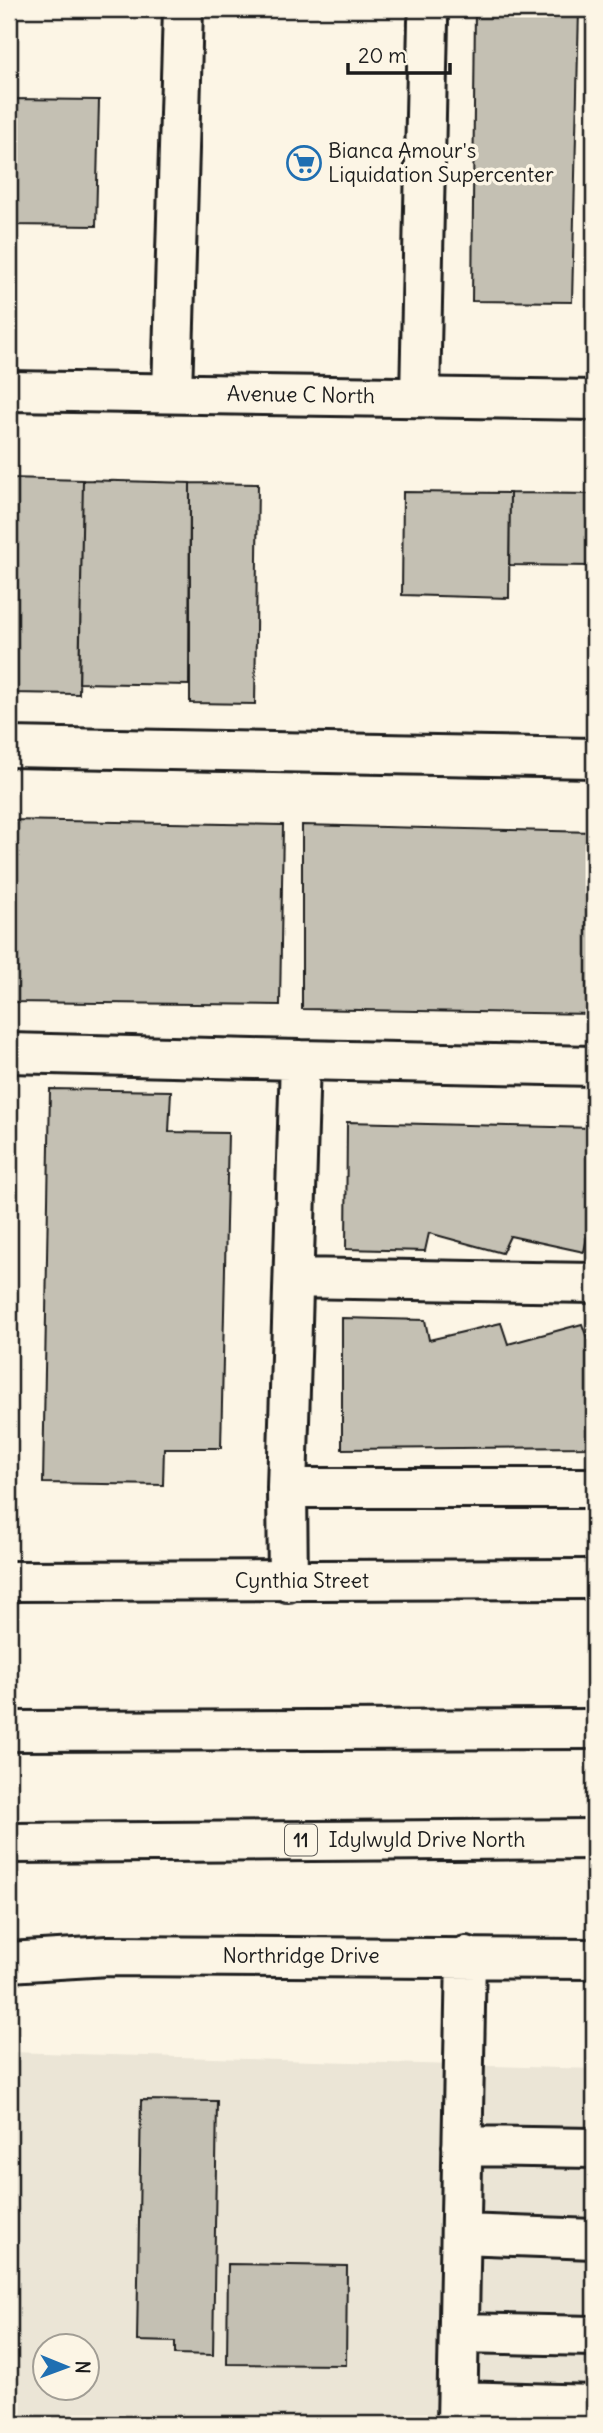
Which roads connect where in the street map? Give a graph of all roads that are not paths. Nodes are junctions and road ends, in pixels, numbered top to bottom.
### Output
1 (183, 9) edge
2 (428, 21) dead end
3 (9, 391) edge
4 (172, 393) junction
5 (421, 397) junction
6 (594, 400) edge
7 (9, 747) edge
8 (594, 758) edge
9 (9, 1053) edge
10 (300, 1060) junction
11 (594, 1066) edge
12 (293, 1278) junction
13 (594, 1283) edge
14 (287, 1488) junction
15 (594, 1488) edge
16 (594, 1579) edge
17 (9, 1581) edge
18 (288, 1581) junction
19 (16, 1729) edge
20 (594, 1729) edge
21 (594, 1839) edge
22 (9, 1843) edge
23 (466, 1956) junction
24 (594, 1959) edge
25 (9, 1962) edge
26 (462, 2146) junction
27 (594, 2148) edge
28 (462, 2234) junction
29 (594, 2239) edge
30 (460, 2333) junction
31 (594, 2336) edge
32 (594, 2405) edge
33 (458, 2412) edge

1 - 4 main road
2 - 5 main road
3 - 4 main road, Avenue C North
4 - 5 main road, Avenue C North
5 - 6 main road, Avenue C North
7 - 8 main road
9 - 10 main road
10 - 11 main road
10 - 12 main road
12 - 13 main road
12 - 14 main road
14 - 15 main road
14 - 18 main road
16 - 18 main road, Cynthia Street
17 - 18 main road, Cynthia Street
19 - 20 main road
21 - 22 main road, Idylwyld Drive North / 11
23 - 24 main road, Northridge Drive
23 - 25 main road, Northridge Drive
23 - 26 main road
26 - 27 main road
26 - 28 main road
28 - 29 main road
28 - 30 main road
30 - 31 main road
30 - 33 main road
32 - 33 main road

